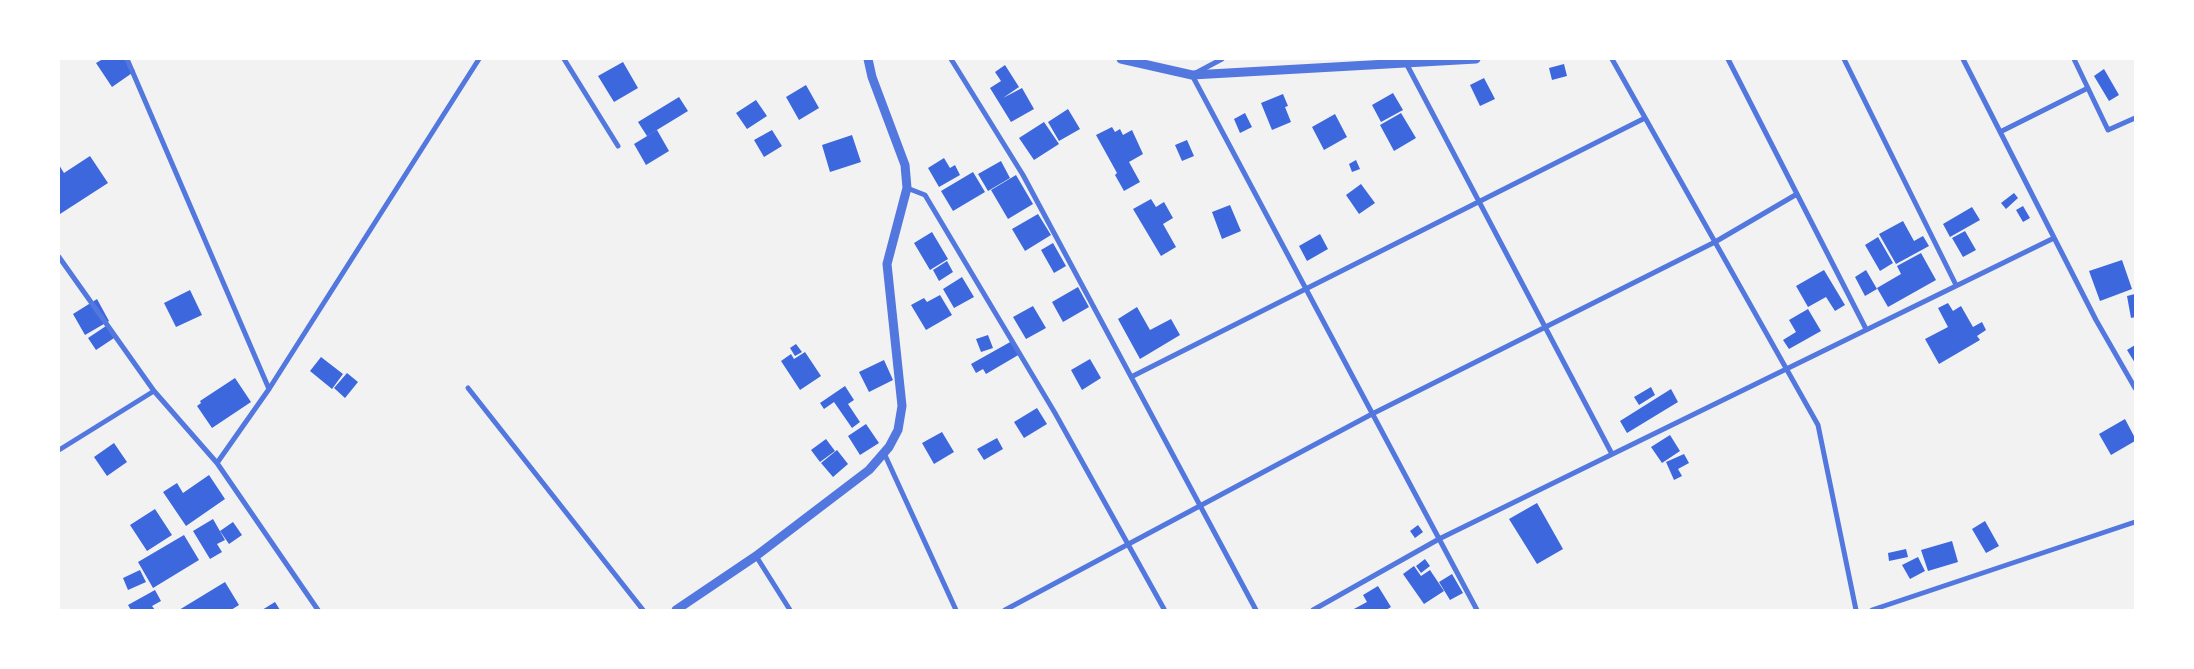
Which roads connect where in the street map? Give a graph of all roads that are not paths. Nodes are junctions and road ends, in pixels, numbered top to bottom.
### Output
1 (127, 59) edge
2 (479, 59) edge
3 (564, 59) edge
4 (868, 59) edge
5 (951, 59) edge
6 (1121, 59) edge
7 (1222, 59) edge
8 (1476, 59) edge
9 (1612, 59) edge
10 (1728, 59) edge
11 (1844, 59) edge
12 (1963, 59) edge
13 (2074, 59) edge
14 (1406, 64) junction
15 (1192, 75) junction
16 (2088, 88) junction
17 (1645, 118) junction
18 (2135, 118) edge
19 (2000, 132) junction
20 (618, 146) dead end
21 (907, 188) junction
22 (1798, 194) junction
23 (1479, 202) junction
24 (2054, 238) junction
25 (1715, 242) junction
26 (59, 257) edge
27 (1956, 285) junction
28 (1306, 288) junction
29 (1546, 328) junction
30 (1866, 329) junction
31 (1786, 368) junction
32 (1131, 377) junction
33 (468, 388) dead end
34 (2135, 388) edge
35 (269, 389) junction
36 (154, 391) junction
37 (1372, 414) junction
38 (59, 450) edge
39 (884, 453) junction
40 (1612, 454) junction
41 (217, 463) junction
42 (1200, 506) junction
43 (2135, 522) edge
44 (1439, 539) junction
45 (1128, 544) junction
46 (756, 556) junction
47 (1164, 609) edge
48 (318, 610) edge
49 (643, 610) edge
50 (676, 610) edge
51 (790, 610) edge
52 (956, 610) edge
53 (1004, 610) edge
54 (1256, 610) edge
55 (1313, 610) edge
56 (1477, 610) edge
57 (1856, 610) edge
58 (1872, 610) edge

1 - 35 street
2 - 35 street
3 - 20 street
4 - 21 street
5 - 32 street
6 - 15 street
7 - 15 street
8 - 14 street
9 - 17 street
10 - 22 street
11 - 27 street
12 - 19 street
13 - 16 street
14 - 15 street
14 - 23 street
15 - 28 street
16 - 18 street
16 - 19 street
17 - 23 street
17 - 25 street
19 - 24 street
21 - 39 street
21 - 45 street
22 - 25 street
22 - 30 street
23 - 28 street
23 - 29 street
24 - 27 street
24 - 34 street
25 - 29 street
25 - 31 street
26 - 36 street
27 - 30 street
28 - 32 street
28 - 37 street
29 - 37 street
29 - 40 street
30 - 31 street
31 - 40 street
31 - 57 street
32 - 42 street
33 - 49 street
35 - 41 street
36 - 38 street
36 - 41 street
37 - 42 street
37 - 44 street
39 - 46 street
39 - 52 street
40 - 44 street
41 - 48 street
42 - 45 street
42 - 54 street
43 - 58 street
44 - 55 street
44 - 56 street
45 - 47 street
45 - 53 street
46 - 50 street
46 - 51 street

